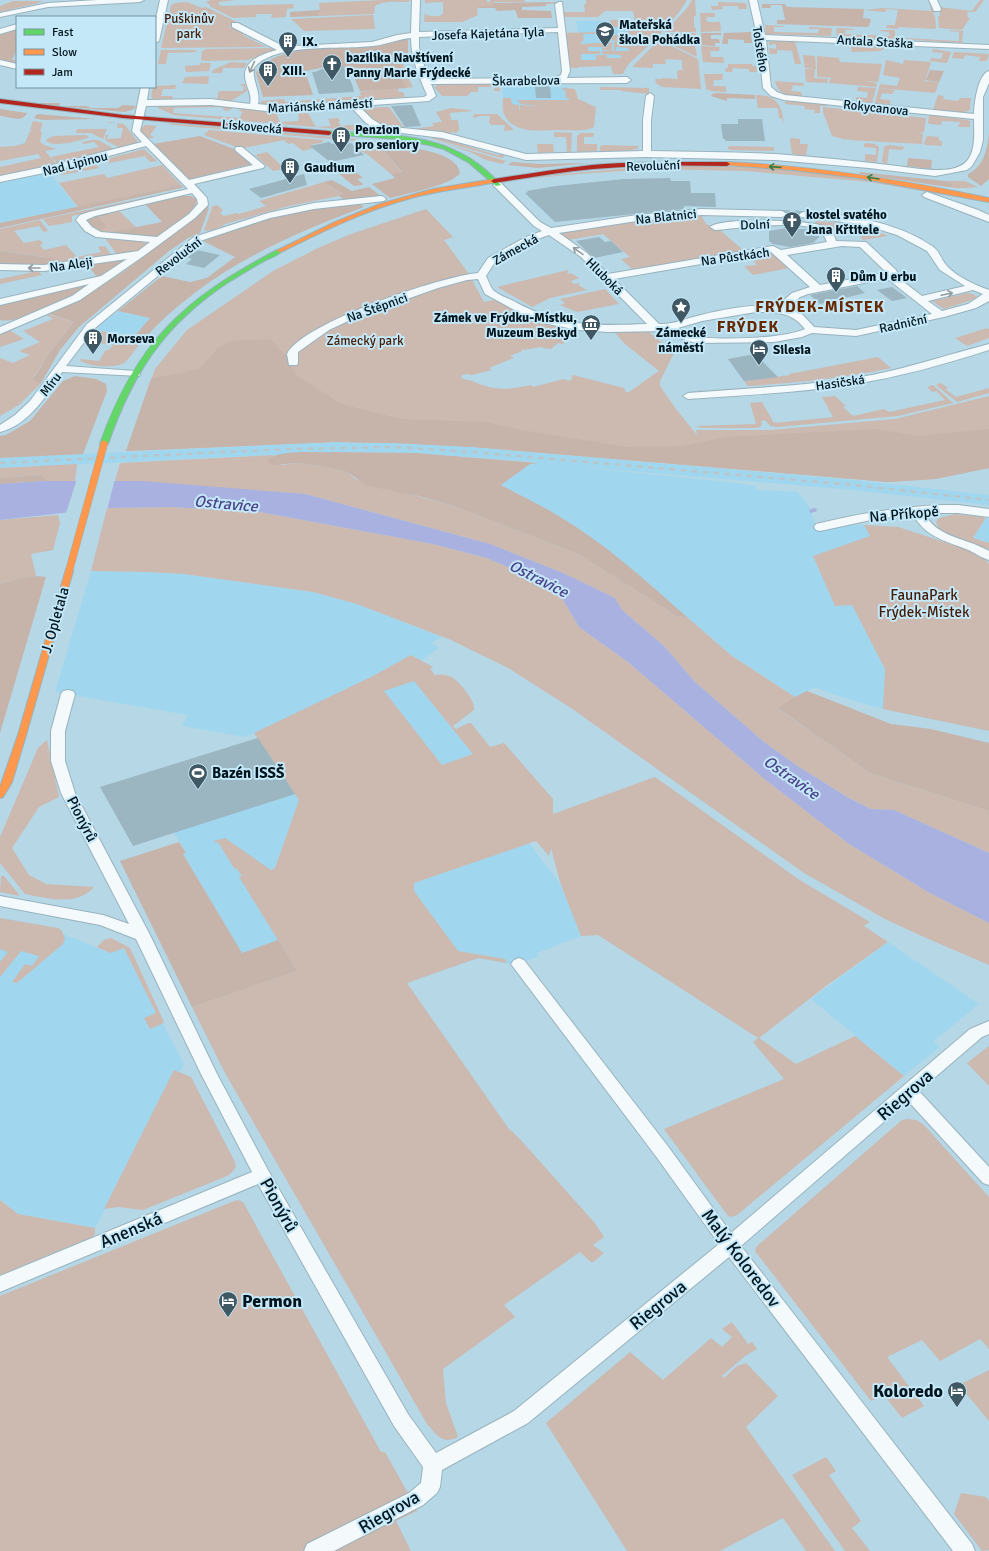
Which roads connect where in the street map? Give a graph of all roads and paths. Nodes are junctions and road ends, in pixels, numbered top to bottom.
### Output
1 (140, 0) edge
2 (164, 0) edge
3 (416, 0) edge
4 (753, 0) edge
5 (933, 0) edge
6 (559, 4) dead end
7 (936, 9) dead end
8 (0, 15) edge
9 (157, 17) edge
10 (235, 25) dead end
11 (16, 26) edge
12 (156, 29) edge
13 (561, 30) junction
14 (0, 32) edge
15 (416, 35) junction
16 (761, 37) junction
17 (989, 47) edge
18 (284, 50) junction
19 (0, 62) edge
20 (16, 67) edge
21 (989, 73) edge
22 (558, 80) junction
23 (627, 80) dead end
24 (426, 82) junction
25 (145, 88) edge
26 (774, 94) joint
27 (650, 96) dead end
28 (0, 101) edge
29 (142, 103) junction
30 (354, 104) junction
31 (253, 107) junction
32 (140, 117) junction
33 (978, 117) junction
34 (148, 143) junction
35 (240, 149) dead end
36 (646, 154) junction
37 (466, 158) junction
38 (489, 163) dead end
39 (592, 167) junction
40 (515, 168) dead end
41 (0, 179) edge
42 (187, 183) junction
43 (495, 183) junction
44 (911, 184) junction
45 (984, 188) dead end
46 (195, 190) junction
47 (926, 195) junction
48 (404, 198) junction
49 (381, 199) dead end
50 (989, 200) edge
51 (989, 207) edge
52 (782, 214) tunnel mouth
53 (804, 215) tunnel mouth
54 (989, 219) edge
55 (714, 227) dead end
56 (323, 230) junction
57 (550, 231) junction
58 (158, 240) junction
59 (832, 245) junction
60 (142, 253) junction
61 (779, 253) junction
62 (0, 267) edge
63 (110, 276) junction
64 (481, 276) junction
65 (607, 277) junction
66 (891, 277) junction
67 (818, 288) junction
68 (975, 288) junction
69 (989, 294) edge
70 (920, 300) junction
71 (0, 302) edge
72 (780, 309) junction
73 (940, 315) junction
74 (656, 327) junction
75 (2, 328) edge
76 (670, 328) junction
77 (811, 330) junction
78 (989, 347) edge
79 (293, 363) dead end
80 (59, 369) junction
81 (135, 374) junction
82 (688, 396) dead end
83 (0, 429) edge
84 (104, 444) joint
85 (917, 511) junction
86 (989, 513) edge
87 (820, 527) dead end
88 (989, 556) edge
89 (68, 694) dead end
90 (0, 795) edge
91 (0, 901) edge
92 (142, 935) junction
93 (519, 964) dead end
94 (989, 1027) edge
95 (910, 1092) junction
96 (262, 1175) junction
97 (989, 1178) edge
98 (730, 1245) junction
99 (0, 1284) edge
100 (433, 1465) junction
101 (314, 1551) edge
102 (966, 1551) edge

1 - 8 street
2 - 9 street
3 - 15 street
4 - 16 street, Tolstého
5 - 7 street
6 - 13 street
9 - 12 street
10 - 18 street
11 - 14 street
13 - 15 street, Josefa Kajetána Tyla
13 - 22 street
15 - 18 street, Josefa Kajetána Tyla
15 - 24 street
16 - 17 street, Antala Staška
16 - 26 street, Tolstého
18 -> 31 street, Josefa Kajetána Tyla
19 - 20 street
21 - 33 street, Revoluční
22 - 23 street, Škarabelova
22 - 24 street, Škarabelova
24 - 30 street, Mariánské náměstí
25 - 29 street
26 - 33 street, Rokycanova
27 - 36 street
28 - 32 main road, Lískovecká
29 - 31 street, Mariánské náměstí
29 - 32 street
30 - 31 street, Mariánské náměstí
30 - 36 street, Revoluční
32 - 34 street, Na Aleji
32 - 37 main road, Lískovecká
33 - 36 street, Revoluční
34 - 41 street, Nad Lipinou
34 - 42 street, Na Aleji
35 - 42 street
37 - 38 main road
37 - 43 main road, Lískovecká
37 - 48 main road
39 - 40 main road
39 - 43 main road, Revoluční
44 -> 39 main road, Revoluční
42 - 46 street, Na Aleji
43 - 47 main road, Revoluční
43 - 48 main road, Revoluční
43 - 56 main road, Revoluční
43 - 57 street, Zámecká
44 - 45 main road
44 - 50 main road, Revoluční
46 - 58 street, Na Aleji
46 - 58 street
47 - 51 main road, Revoluční
47 - 54 street
48 - 56 main road, Revoluční
49 - 80 street, Revoluční
52 - 57 street, Na Blatnici
53 - 68 street
55 - 59 street, Dolní
56 - 81 main road, Revoluční
57 - 64 street, Zámecká
65 -> 57 street, Hluboká
58 - 60 street, Na Aleji
59 - 61 street, Na Půstkách
59 - 66 street, Na Půstkách
60 -> 62 street, Na Aleji
60 - 63 street, Na Aleji
61 - 65 street, Na Půstkách
61 - 67 street
63 - 71 street, Na Aleji
63 - 75 street, Na Aleji
64 - 74 street, Zámecká
64 - 79 street, Na Štěpnici
65 - 74 street, Hluboká
66 - 67 street
66 - 70 street
67 - 72 street
68 - 69 street
70 -> 68 street, Radniční
69 - 73 street, Radniční
70 - 73 street
72 - 76 street
72 - 77 street
73 - 77 street, Radniční
74 - 76 street, Zámecká
76 - 77 street
78 - 82 street, Hasičská
80 - 81 street, Míru
80 - 83 street, Míru
81 - 84 main road, Revoluční
84 - 90 main road, J. Opletala, bridge
85 - 86 street, Na Příkopě
85 - 87 street, Na Příkopě
85 - 88 street
89 - 92 street, Pionýrů
91 - 92 street
92 - 96 street, Pionýrů
93 - 98 street, Malý Koloredov
94 - 95 street, Riegrova
95 - 97 street
95 - 98 street, Riegrova
96 - 99 street, Anenská
96 - 100 street, Pionýrů
98 - 100 street, Riegrova
98 - 102 street, Malý Koloredov
100 - 101 street, Riegrova

